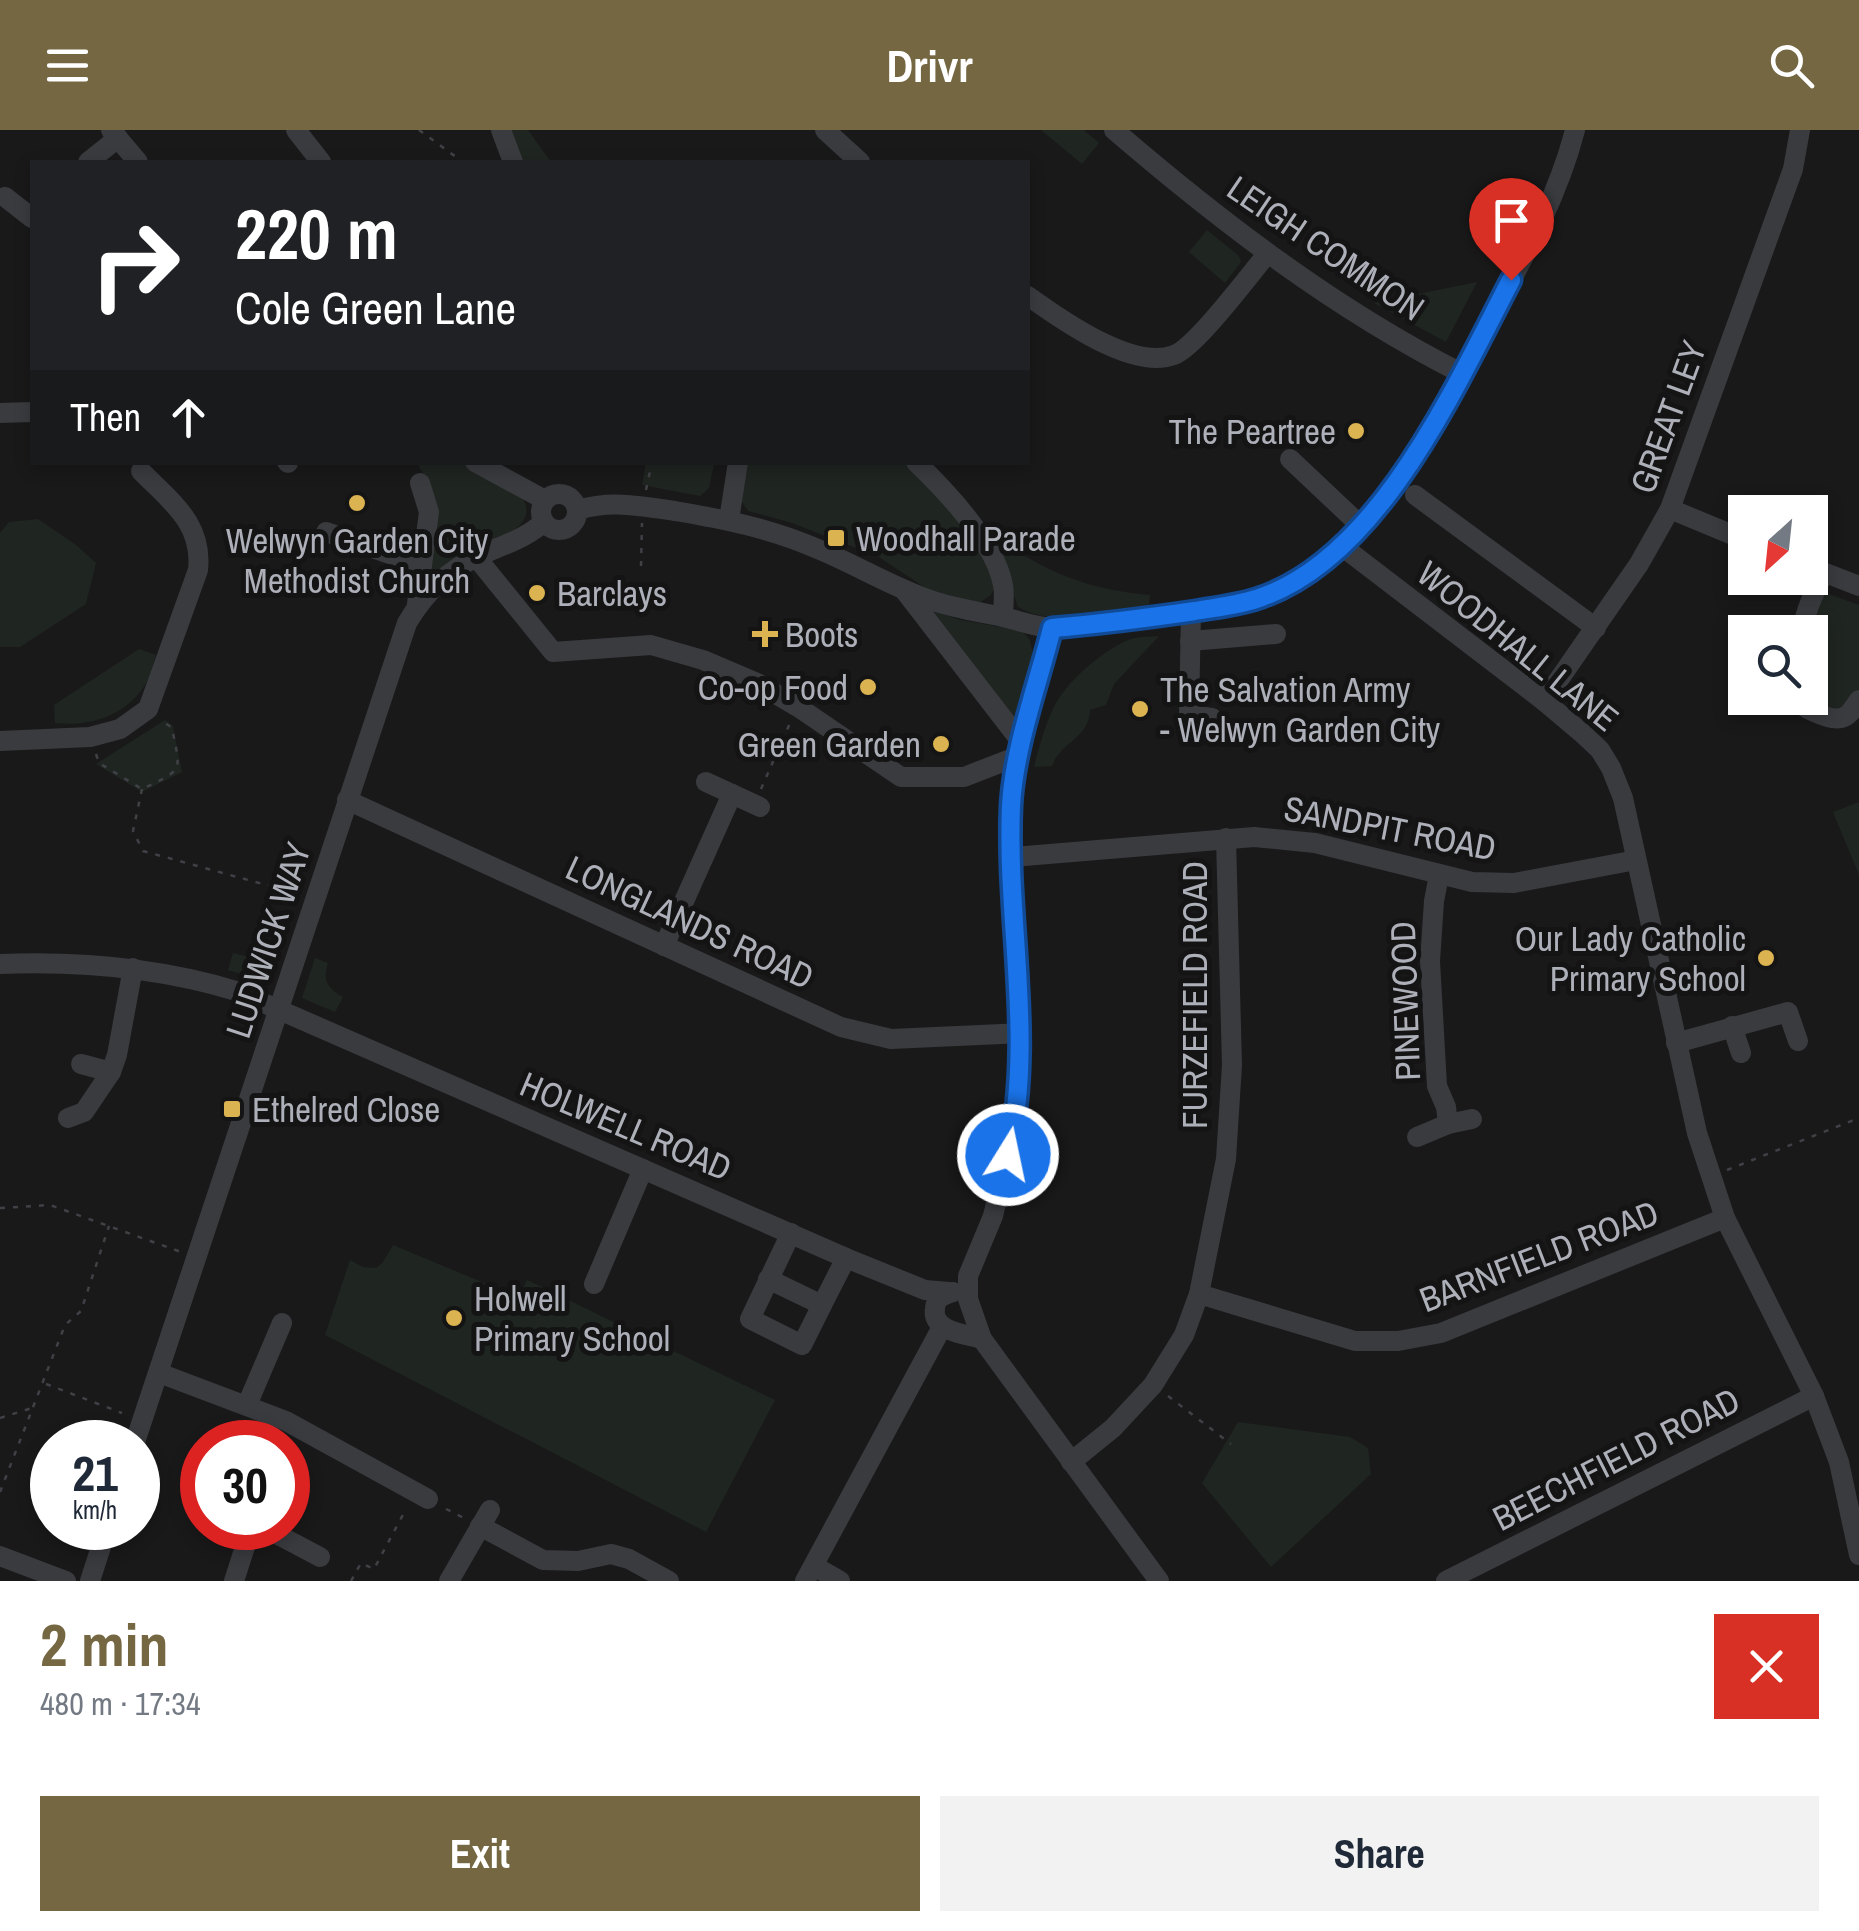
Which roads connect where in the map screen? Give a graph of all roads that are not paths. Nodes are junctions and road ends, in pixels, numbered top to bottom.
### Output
1 (296, 130) edge
2 (501, 130) edge
3 (826, 130) edge
4 (1114, 130) edge
5 (1575, 130) edge
6 (1800, 130) edge
7 (114, 134) edge
8 (90, 160) edge
9 (136, 160) edge
10 (318, 160) edge
11 (512, 160) edge
12 (858, 160) edge
13 (5, 197) dead end
14 (30, 216) edge
15 (1268, 253) junction
16 (1030, 297) edge
17 (1462, 373) junction
18 (30, 412) edge
19 (0, 413) edge
20 (1290, 459) dead end
21 (481, 465) edge
22 (738, 465) edge
23 (919, 465) edge
24 (139, 466) edge
25 (420, 483) dead end
26 (1415, 496) dead end
27 (545, 500) junction
28 (1670, 508) junction
29 (578, 510) junction
30 (729, 520) junction
31 (544, 522) junction
32 (1361, 526) junction
33 (326, 532) dead end
34 (1728, 533) edge
35 (1343, 547) junction
36 (476, 557) junction
37 (422, 565) junction
38 (1828, 574) edge
39 (1859, 586) edge
40 (903, 589) junction
41 (417, 606) junction
42 (1191, 611) junction
43 (1002, 617) junction
44 (1052, 628) junction
45 (1596, 628) junction
46 (1276, 634) dead end
47 (1190, 642) junction
48 (1859, 700) edge
49 (1544, 701) junction
50 (1825, 715) edge
51 (1212, 718) dead end
52 (0, 741) edge
53 (1020, 749) junction
54 (706, 782) dead end
55 (732, 794) junction
56 (346, 800) junction
57 (757, 805) road end
58 (1226, 838) junction
59 (1012, 856) junction
60 (1636, 860) junction
61 (1440, 876) junction
62 (664, 946) junction
63 (0, 964) edge
64 (132, 968) junction
65 (280, 1009) junction
66 (1732, 1026) junction
67 (1020, 1034) junction
68 (1798, 1041) dead end
69 (1676, 1043) junction
70 (1742, 1053) dead end
71 (81, 1064) dead end
72 (111, 1072) junction
73 (68, 1118) dead end
74 (1472, 1119) dead end
75 (1448, 1124) junction
76 (1417, 1137) dead end
77 (644, 1169) junction
78 (1726, 1218) junction
79 (791, 1233) junction
80 (846, 1258) junction
81 (768, 1280) junction
82 (594, 1284) dead end
83 (1199, 1294) junction
84 (960, 1299) junction
85 (822, 1305) junction
86 (282, 1323) dead end
87 (948, 1328) junction
88 (982, 1339) junction
89 (159, 1373) junction
90 (1814, 1396) junction
91 (246, 1404) junction
92 (142, 1420) edge
93 (284, 1420) edge
94 (310, 1434) edge
95 (1071, 1462) junction
96 (422, 1496) road end
97 (1857, 1531) edge
98 (101, 1550) edge
99 (245, 1550) edge
100 (307, 1550) edge
101 (1859, 1555) edge
102 (0, 1556) edge
103 (320, 1557) dead end
104 (592, 1559) junction
105 (810, 1573) edge
106 (66, 1581) edge
107 (90, 1581) edge
108 (234, 1581) edge
109 (449, 1581) edge
110 (594, 1581) edge
111 (669, 1581) edge
112 (840, 1581) edge
113 (1159, 1581) edge
114 (1446, 1581) edge

1 - 10 street
2 - 11 street
3 - 12 street
4 - 15 street, LEIGH COMMON
5 - 17 street
6 - 28 street, GREAT LEY
7 - 8 street
7 - 9 street
13 - 14 street
15 - 16 street
15 - 17 street, LEIGH COMMON
17 - 32 street
18 - 19 street
20 - 32 street
21 - 27 street
22 - 30 street
23 - 43 street
24 - 52 street
25 - 37 street
26 - 45 street
27 - 29 street
27 - 31 street
28 - 34 street
28 - 45 street, GREAT LEY
29 - 30 street
29 - 31 street
30 - 40 street
31 - 36 street, LUDWICK WAY
32 - 35 street
33 - 37 street
35 - 42 street
35 - 49 street, WOODHALL LANE
36 - 41 street, LUDWICK WAY
36 - 53 street
37 - 41 street
38 - 39 street
40 - 43 street
40 - 53 street
41 - 56 street, LUDWICK WAY
42 - 44 street
42 - 47 street
43 - 44 street
44 - 53 street
45 - 49 street, GREAT LEY
46 - 47 street
47 - 51 street
48 - 50 street
49 - 60 street, WOODHALL LANE
53 - 59 street
54 - 55 street
55 - 57 street
55 - 62 street
56 - 62 street, LONGLANDS ROAD
56 - 65 street, LUDWICK WAY
58 - 59 street, SANDPIT ROAD
58 - 61 street, SANDPIT ROAD
58 - 83 street, FURZEFIELD ROAD
59 - 67 street
60 - 61 street, SANDPIT ROAD
60 - 69 street, WOODHALL LANE
61 - 75 street, PINEWOOD
62 - 67 street, LONGLANDS ROAD
63 - 64 street, HOLWELL ROAD
64 - 65 street, HOLWELL ROAD
64 - 72 street
65 - 77 street, HOLWELL ROAD
65 - 89 street, LUDWICK WAY
66 - 68 street
66 - 69 street
66 - 70 street
67 - 84 street
69 - 78 street, WOODHALL LANE
71 - 72 street
72 - 73 street
74 - 75 street
75 - 76 street
77 - 79 street, HOLWELL ROAD
77 - 82 street
78 - 83 street, BARNFIELD ROAD
78 - 90 street, WOODHALL LANE
79 - 80 street, HOLWELL ROAD
79 - 81 street
80 - 84 street, HOLWELL ROAD
80 - 85 street
81 - 85 street
81 - 85 street
83 - 95 street, FURZEFIELD ROAD
84 - 87 street
84 - 87 street
84 - 88 street
86 - 91 street
87 - 88 street
87 - 105 street
88 - 95 street
89 - 91 street
89 - 92 street, LUDWICK WAY
90 - 97 street, WOODHALL LANE
90 - 114 street, BEECHFIELD ROAD
91 - 93 street
94 - 96 street
95 - 113 street
97 - 101 street, WOODHALL LANE
98 - 107 street
99 - 108 street
100 - 103 street
102 - 106 street
104 - 109 street
104 - 110 street
104 - 111 street
105 - 112 street

